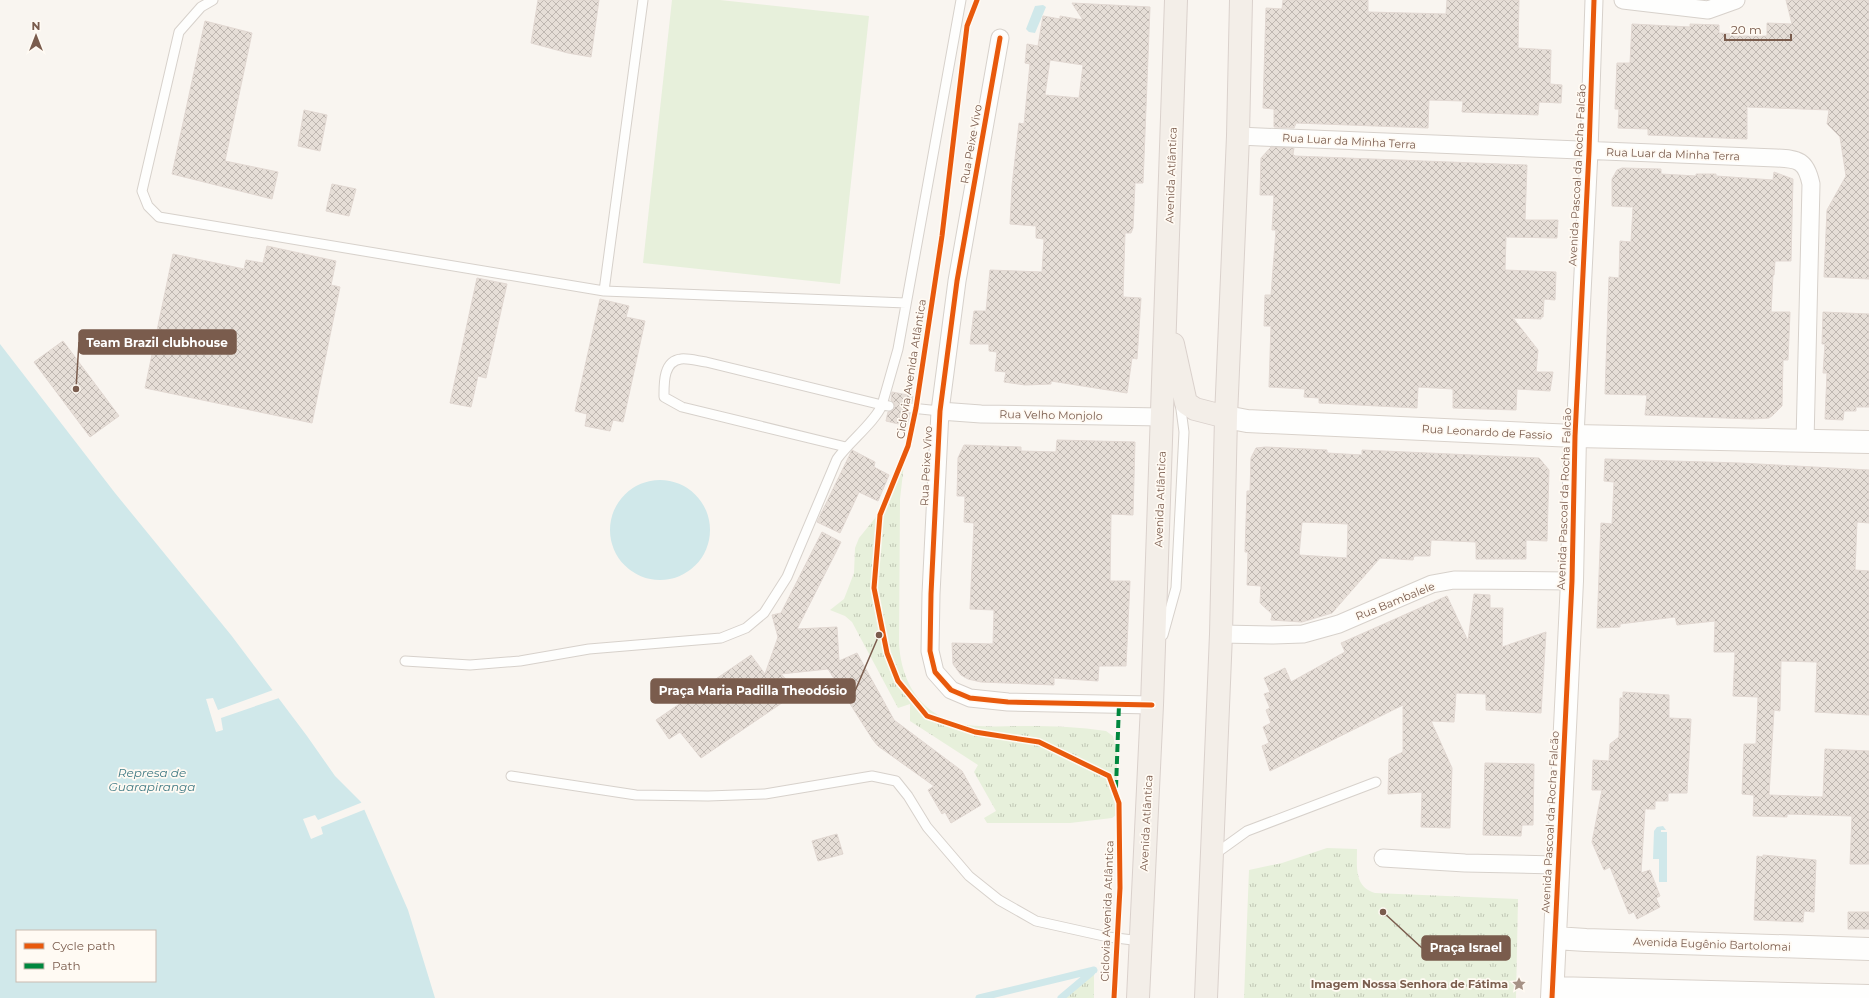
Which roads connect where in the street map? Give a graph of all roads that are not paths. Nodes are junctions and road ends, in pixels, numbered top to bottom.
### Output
1 (213, 0) edge
2 (643, 0) edge
3 (961, 0) edge
4 (1176, 0) edge
5 (1241, 0) edge
6 (1594, 0) edge
7 (1623, 0) edge
8 (1736, 0) edge
9 (1000, 38) dead end
10 (1238, 136) junction
11 (1589, 150) junction
12 (604, 291) junction
13 (906, 303) junction
14 (1166, 314) junction
15 (886, 405) junction
16 (911, 408) dead end
17 (940, 411) junction
18 (1162, 417) junction
19 (1226, 417) junction
20 (1575, 436) junction
21 (1805, 442) junction
22 (1869, 442) edge
23 (846, 447) junction
24 (1572, 581) junction
25 (1221, 634) junction
26 (405, 661) dead end
27 (1154, 665) junction
28 (1152, 705) junction
29 (511, 776) dead end
30 (1376, 782) dead end
31 (1212, 856) junction
32 (1383, 858) dead end
33 (1558, 865) junction
34 (1555, 938) junction
35 (1141, 941) junction
36 (1869, 949) edge
37 (1553, 993) edge
38 (1869, 996) edge
39 (1138, 998) edge
40 (1206, 998) edge

1 - 12 lane
2 - 12 lane
3 - 13 lane
4 - 14 main road, Avenida Atlântica
5 - 10 main road
6 - 11 street, Avenida Pascoal da Rocha Falcão
7 - 8 street
9 - 17 street, Rua Peixe Vivo
10 - 11 street, Rua Luar da Minha Terra
10 - 19 main road
11 - 20 street, Avenida Pascoal da Rocha Falcão
11 - 21 street, Rua Luar da Minha Terra
12 - 13 lane
13 - 15 lane
14 - 18 main road, Avenida Atlântica
14 - 19 main road
14 - 27 lane
15 - 23 lane
15 - 23 lane
16 - 17 lane
17 - 18 street, Rua Velho Monjolo
17 - 28 street, Rua Peixe Vivo
18 - 27 main road, Avenida Atlântica
19 - 20 street, Rua Leonardo de Fassio
19 - 25 main road
20 - 21 street, Rua Leonardo de Fassio
20 - 24 street, Avenida Pascoal da Rocha Falcão
21 - 22 street, Rua Leonardo de Fassio
23 - 26 lane
24 - 25 street, Rua Bambalele
24 - 33 street, Avenida Pascoal da Rocha Falcão
25 - 31 main road
27 - 28 main road, Avenida Atlântica
28 - 35 main road, Avenida Atlântica
29 - 35 lane
30 - 31 lane
31 - 40 main road
32 - 33 street
33 - 34 street, Avenida Pascoal da Rocha Falcão
34 - 36 street, Avenida Eugênio Bartolomai
34 - 37 street, Avenida Pascoal da Rocha Falcão
35 - 39 main road, Avenida Atlântica
37 - 38 street

